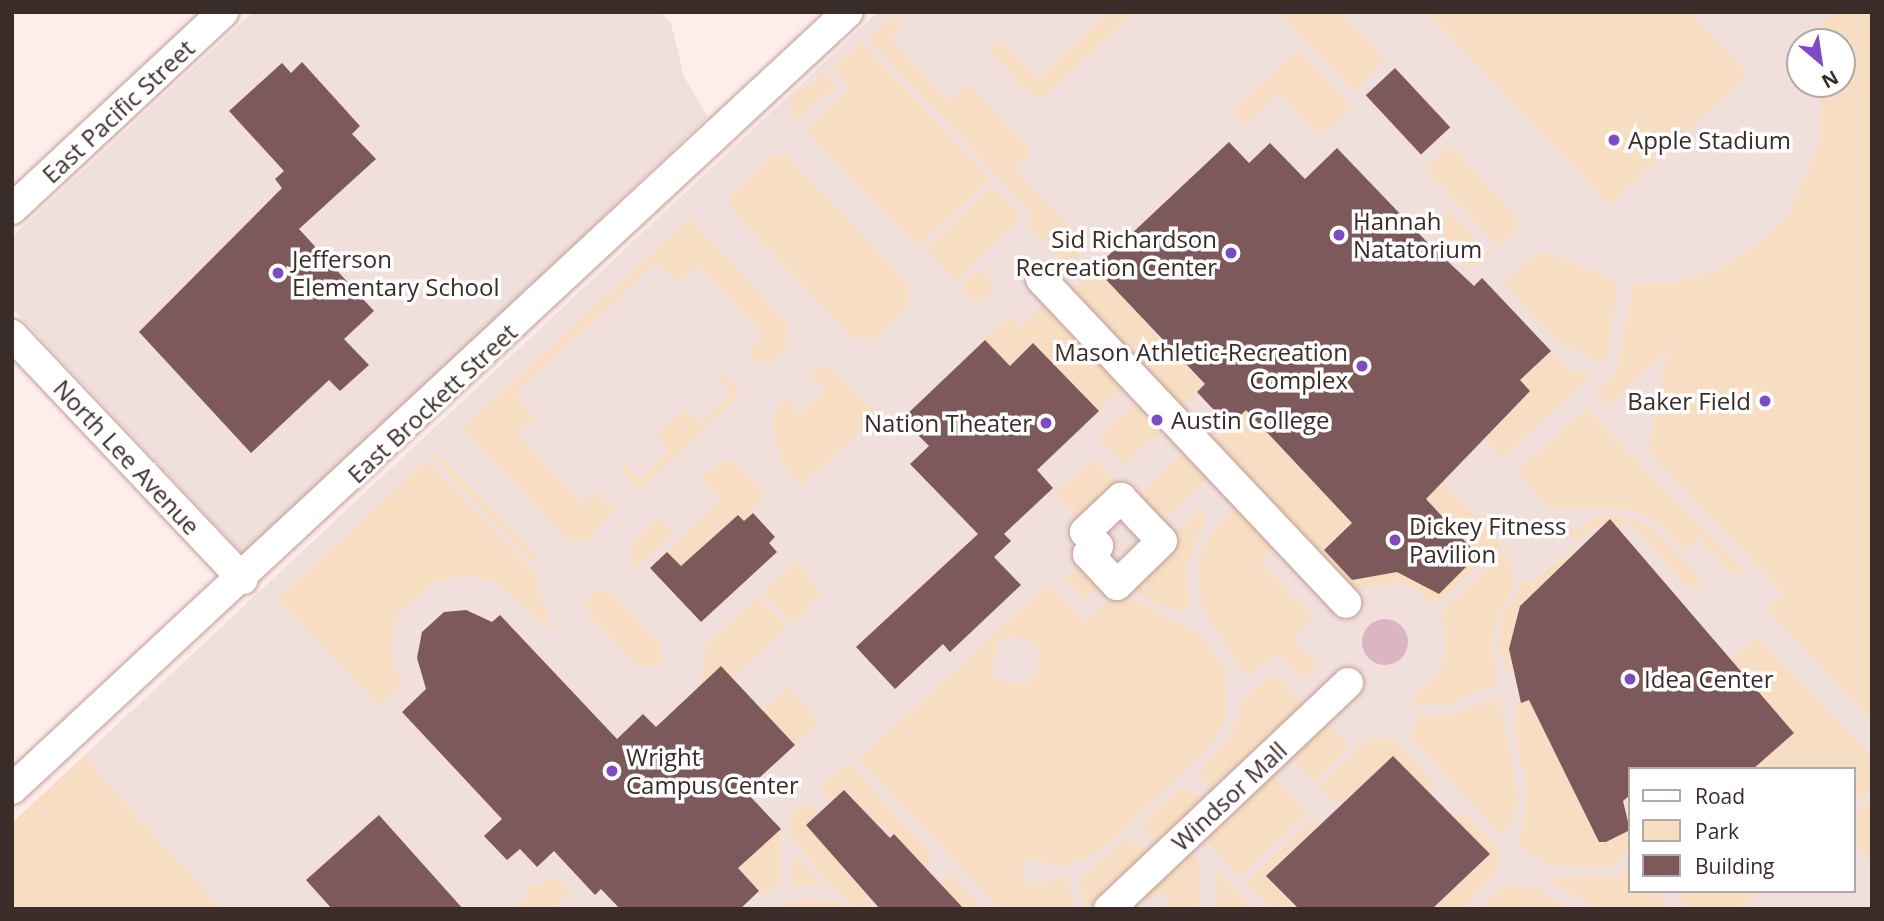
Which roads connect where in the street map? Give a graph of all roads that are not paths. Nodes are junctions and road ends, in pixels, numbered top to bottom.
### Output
1 (223, 12) edge
2 (848, 12) edge
3 (12, 209) edge
4 (1041, 279) dead end
5 (12, 335) edge
6 (243, 579) junction
7 (1346, 603) dead end
8 (1348, 683) dead end
9 (12, 789) edge
10 (1109, 909) edge

1 - 3 street, East Pacific Street
2 - 6 street, East Brockett Street
4 - 7 street
5 - 6 street, North Lee Avenue
6 - 9 street, East Brockett Street
8 - 10 street, Windsor Mall

